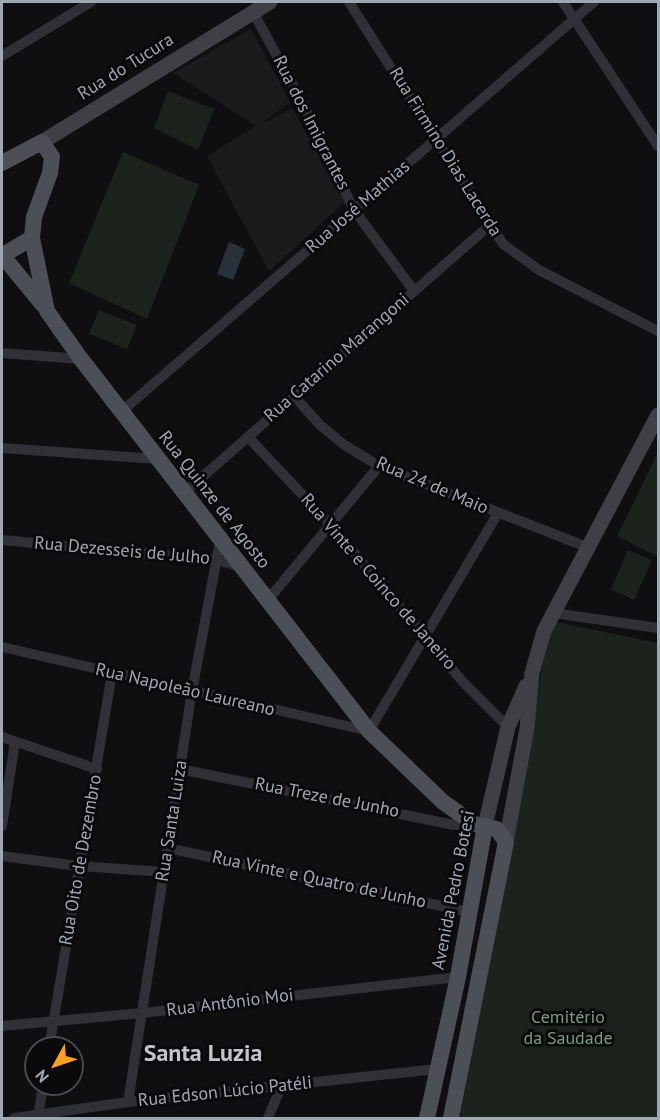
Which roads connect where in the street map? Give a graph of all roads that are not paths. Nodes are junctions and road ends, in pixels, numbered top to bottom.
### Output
1 (91, 2) edge
2 (270, 2) edge
3 (349, 2) edge
4 (563, 2) edge
5 (594, 2) edge
6 (253, 12) junction
7 (574, 20) junction
8 (2, 56) edge
9 (438, 138) junction
10 (42, 142) junction
11 (658, 146) edge
12 (2, 163) edge
13 (354, 210) junction
14 (491, 224) junction
15 (32, 238) junction
16 (2, 255) edge
17 (414, 291) junction
18 (47, 311) junction
19 (658, 331) edge
20 (2, 353) edge
21 (81, 358) junction
22 (294, 396) junction
23 (121, 412) junction
24 (658, 415) edge
25 (249, 437) junction
26 (2, 448) edge
27 (157, 459) junction
28 (379, 465) junction
29 (184, 493) junction
30 (498, 513) junction
31 (330, 524) junction
32 (2, 540) edge
33 (220, 541) junction
34 (587, 547) junction
35 (217, 560) junction
36 (241, 567) junction
37 (267, 601) junction
38 (553, 613) junction
39 (658, 628) edge
40 (425, 638) junction
41 (2, 647) edge
42 (112, 673) junction
43 (532, 673) junction
44 (192, 692) junction
45 (508, 727) junction
46 (369, 731) junction
47 (2, 737) edge
48 (15, 741) junction
49 (180, 769) junction
50 (96, 770) junction
51 (444, 802) junction
52 (430, 818) junction
53 (479, 825) junction
54 (2, 826) edge
55 (506, 842) junction
56 (167, 848) junction
57 (2, 856) edge
58 (78, 866) junction
59 (164, 872) junction
60 (470, 912) junction
61 (479, 969) junction
62 (458, 977) junction
63 (142, 1013) junction
64 (54, 1022) junction
65 (2, 1026) edge
66 (51, 1036) edge
67 (437, 1069) junction
68 (281, 1087) junction
69 (42, 1096) edge
70 (128, 1102) junction
71 (38, 1117) edge
72 (14, 1119) edge
73 (268, 1119) edge
74 (427, 1119) edge
75 (452, 1119) edge

1 - 8 street
2 - 6 main road, Rua do Tucura
3 - 9 street, Rua Firmino Dias Lacerda
4 - 7 street
5 - 7 street, Rua José Mathias
6 - 10 main road, Rua do Tucura
6 - 13 street, Rua dos Imigrantes
7 - 9 street, Rua José Mathias
7 - 11 street
9 - 13 street, Rua José Mathias
9 - 14 street, Rua Firmino Dias Lacerda
10 - 12 main road, Rua do Tucura
10 - 15 main road, Rua Quinze de Agosto
13 - 17 street, Rua dos Imigrantes
13 - 23 street, Rua José Mathias
14 - 17 street, Rua Catarino Marangoni
14 - 19 street, Rua Firmino Dias Lacerda
15 - 16 main road
15 - 18 main road, Rua Quinze de Agosto
16 - 18 main road
17 - 22 street, Rua Catarino Marangoni
18 - 21 main road, Rua Quinze de Agosto
20 - 21 street
21 - 23 main road, Rua Quinze de Agosto
22 - 25 street, Rua Catarino Marangoni
22 - 28 street, Rua 24 de Maio
23 - 27 main road, Rua Quinze de Agosto
24 - 34 main road, Avenida Pedro Botesi
25 - 29 street, Rua Catarino Marangoni
25 - 31 street, Rua Vinte e Coinco de Janeiro
26 - 27 street
27 - 29 main road, Rua Quinze de Agosto
28 - 30 street, Rua 24 de Maio
28 - 31 street
29 - 33 main road, Rua Quinze de Agosto
30 - 34 street, Rua 24 de Maio
30 - 40 street
31 - 37 street
31 - 40 street, Rua Vinte e Coinco de Janeiro
32 - 35 street, Rua Dezesseis de Julho
33 - 35 street, Rua Santa Luiza
33 - 36 main road, Rua Quinze de Agosto
34 - 38 main road, Avenida Pedro Botesi
35 - 36 street, Rua Dezesseis de Julho
35 - 44 street, Rua Santa Luiza
36 - 37 main road, Rua Quinze de Agosto
37 - 46 main road, Rua Quinze de Agosto
38 - 39 street
38 - 43 main road, Avenida Pedro Botesi
40 - 45 street, Rua Vinte e Coinco de Janeiro
40 - 46 street
41 - 42 street, Rua Napoleão Laureano
42 - 44 street, Rua Napoleão Laureano
42 - 50 street, Rua Oito de Dezembro
43 - 45 main road, Avenida Pedro Botesi
43 - 55 main road, Avenida Pedro Botesi
44 - 46 street, Rua Napoleão Laureano
44 - 49 street, Rua Santa Luiza
45 - 53 main road, Avenida Pedro Botesi
46 - 51 main road, Rua Quinze de Agosto
47 - 48 street
48 - 50 street
48 - 54 street
49 - 52 street, Rua Treze de Junho
49 - 56 street, Rua Santa Luiza
50 - 58 street, Rua Oito de Dezembro
51 - 52 street
51 - 53 main road, Rua Quinze de Agosto
52 - 53 street, Rua Treze de Junho
53 - 55 main road, Rua Quinze de Agosto
53 - 60 main road, Avenida Pedro Botesi
55 - 61 main road, Avenida Pedro Botesi
56 - 59 street, Rua Santa Luiza
56 - 60 street, Rua Vinte e Quatro de Junho
57 - 58 street
58 - 59 street
58 - 64 street, Rua Oito de Dezembro
59 - 63 street, Rua Santa Luiza
60 - 62 main road, Avenida Pedro Botesi
61 - 62 main road
61 - 75 main road, Avenida Pedro Botesi
62 - 63 street, Rua Antônio Moi
62 - 67 main road, Avenida Pedro Botesi
63 - 64 street, Rua Antônio Moi
63 - 70 street, Rua Santa Luiza
64 - 65 street, Rua Antônio Moi
64 - 66 street, Rua Oito de Dezembro
67 - 68 street, Rua Edson Lúcio Patéli
67 - 74 main road, Avenida Pedro Botesi
68 - 70 street, Rua Edson Lúcio Patéli
68 - 73 street
69 - 71 street
70 - 71 street, Rua Edson Lúcio Patéli
71 - 72 street, Rua Edson Lúcio Patéli

